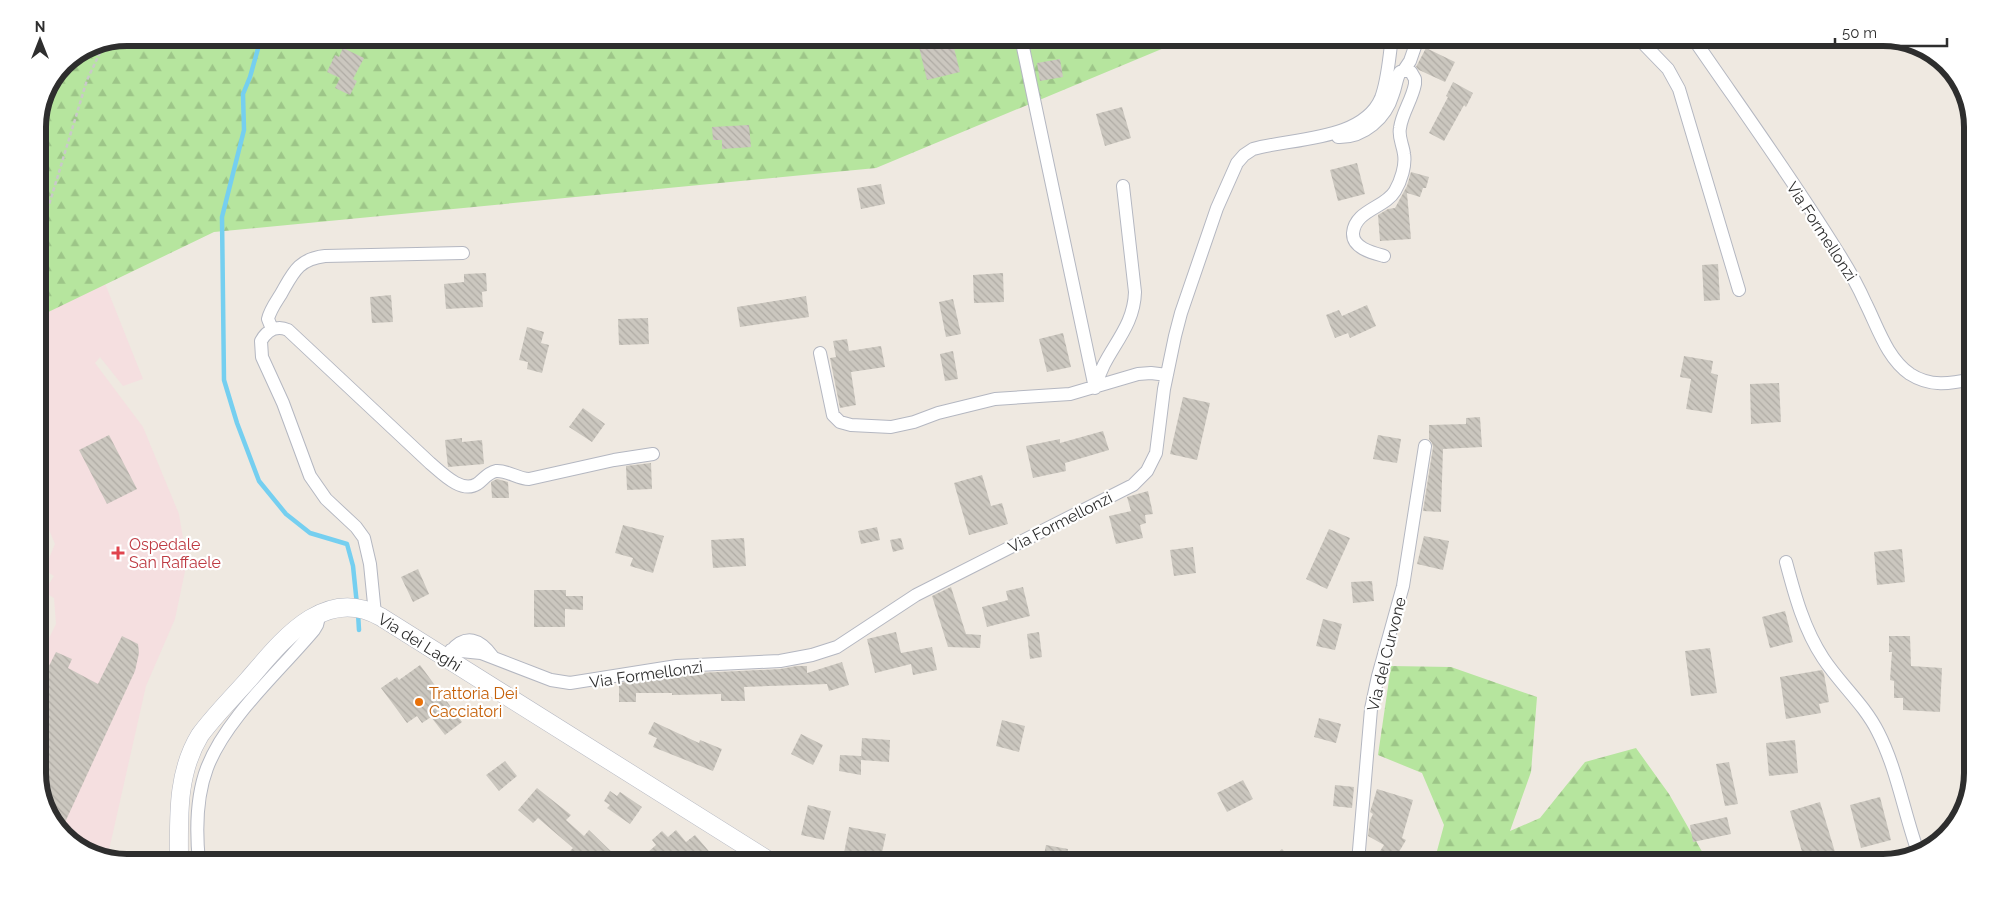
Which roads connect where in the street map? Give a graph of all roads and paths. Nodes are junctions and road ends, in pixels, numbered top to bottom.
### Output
1 (1024, 46) edge
2 (1391, 46) edge
3 (1415, 46) edge
4 (1646, 46) edge
5 (1698, 46) edge
6 (101, 51) edge
7 (1404, 70) junction
8 (1328, 135) junction
9 (1124, 186) dead end
10 (46, 215) edge
11 (463, 253) dead end
12 (1384, 256) dead end
13 (1739, 290) dead end
14 (272, 329) junction
15 (820, 353) dead end
16 (1166, 375) junction
17 (1964, 381) edge
18 (1096, 388) junction
19 (1425, 446) dead end
20 (654, 454) dead end
21 (1786, 562) dead end
22 (320, 613) junction
23 (375, 614) junction
24 (448, 654) junction
25 (1916, 846) edge
26 (178, 854) edge
27 (199, 854) edge
28 (759, 854) edge
29 (1359, 854) edge

1 - 18 street
2 - 8 street, Via Formellonzi
3 - 7 street
4 - 13 street
5 - 17 street, Via Formellonzi
6 - 10 path
7 - 8 street
7 - 12 street
8 - 16 street, Via Formellonzi
9 - 18 street
11 - 14 street
14 - 20 street
14 - 23 street
15 - 18 street
16 - 18 street
16 - 24 street, Via Formellonzi
19 - 29 street, Via del Curvone
21 - 25 street
22 - 23 main road, Via dei Laghi
22 - 26 main road, Via dei Laghi
22 - 27 street
23 - 24 main road, Via dei Laghi
24 - 28 main road, Via dei Laghi

